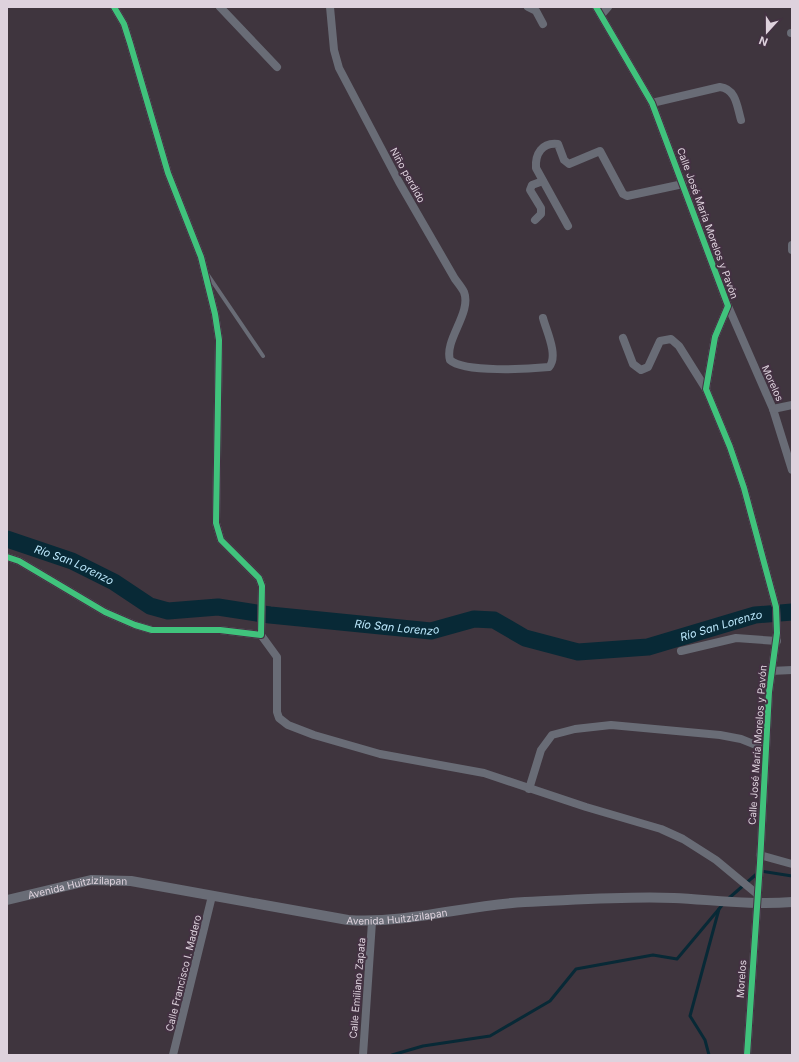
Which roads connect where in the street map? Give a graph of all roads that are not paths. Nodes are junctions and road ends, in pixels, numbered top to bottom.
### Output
1 (114, 7) edge
2 (220, 7) edge
3 (330, 7) edge
4 (528, 7) edge
5 (596, 7) edge
6 (608, 7) edge
7 (601, 15) junction
8 (543, 24) dead end
9 (277, 67) dead end
10 (652, 103) junction
11 (741, 120) dead end
12 (543, 181) junction
13 (683, 184) junction
14 (535, 220) dead end
15 (568, 226) dead end
16 (792, 245) edge
17 (792, 250) edge
18 (204, 270) junction
19 (728, 306) junction
20 (542, 318) dead end
21 (623, 338) dead end
22 (263, 356) dead end
23 (706, 389) junction
24 (792, 405) edge
25 (773, 408) junction
26 (792, 470) edge
27 (7, 557) edge
28 (261, 635) junction
29 (777, 637) junction
30 (681, 651) dead end
31 (792, 670) edge
32 (771, 671) junction
33 (766, 749) junction
34 (529, 789) junction
35 (760, 859) junction
36 (792, 864) edge
37 (757, 894) junction
38 (212, 896) junction
39 (7, 900) edge
40 (792, 902) edge
41 (756, 904) junction
42 (372, 922) junction
43 (173, 1055) edge
44 (363, 1055) edge
45 (747, 1055) edge

1 - 18 street
2 - 9 street
3 - 20 street, Niño perdido
4 - 8 street
5 - 7 street, Calle José María Morelos y Pavón
6 - 7 street
7 - 10 street, Calle José María Morelos y Pavón
10 - 11 street
10 - 13 street, Calle José María Morelos y Pavón
12 - 13 street
12 - 14 street
12 - 15 street
13 - 19 street, Calle José María Morelos y Pavón
16 - 17 street
18 - 22 lane
18 - 28 street
19 - 23 street, Calle José María Morelos y Pavón
19 - 25 street, Morelos
21 - 23 street
23 - 29 street, Calle José María Morelos y Pavón
24 - 25 street
25 - 26 street, Morelos
27 - 28 street
28 - 34 street
29 - 30 street
29 - 32 street, Calle José María Morelos y Pavón
31 - 32 street
32 - 33 street, Calle José María Morelos y Pavón
33 - 34 street
33 - 35 street, Calle José María Morelos y Pavón
34 - 37 street
35 - 36 street
35 - 37 street, Calle José María Morelos y Pavón
37 - 41 street, Calle José María Morelos y Pavón
38 - 39 street, Avenida Huitzizilapan
38 - 42 street, Avenida Huitzizilapan
38 - 43 street, Calle Francisco I. Madero
40 - 41 street, Avenida Huitzizilapan
41 - 42 street, Avenida Huitzizilapan
41 - 45 street, Morelos
42 - 44 street, Calle Emiliano Zapata

